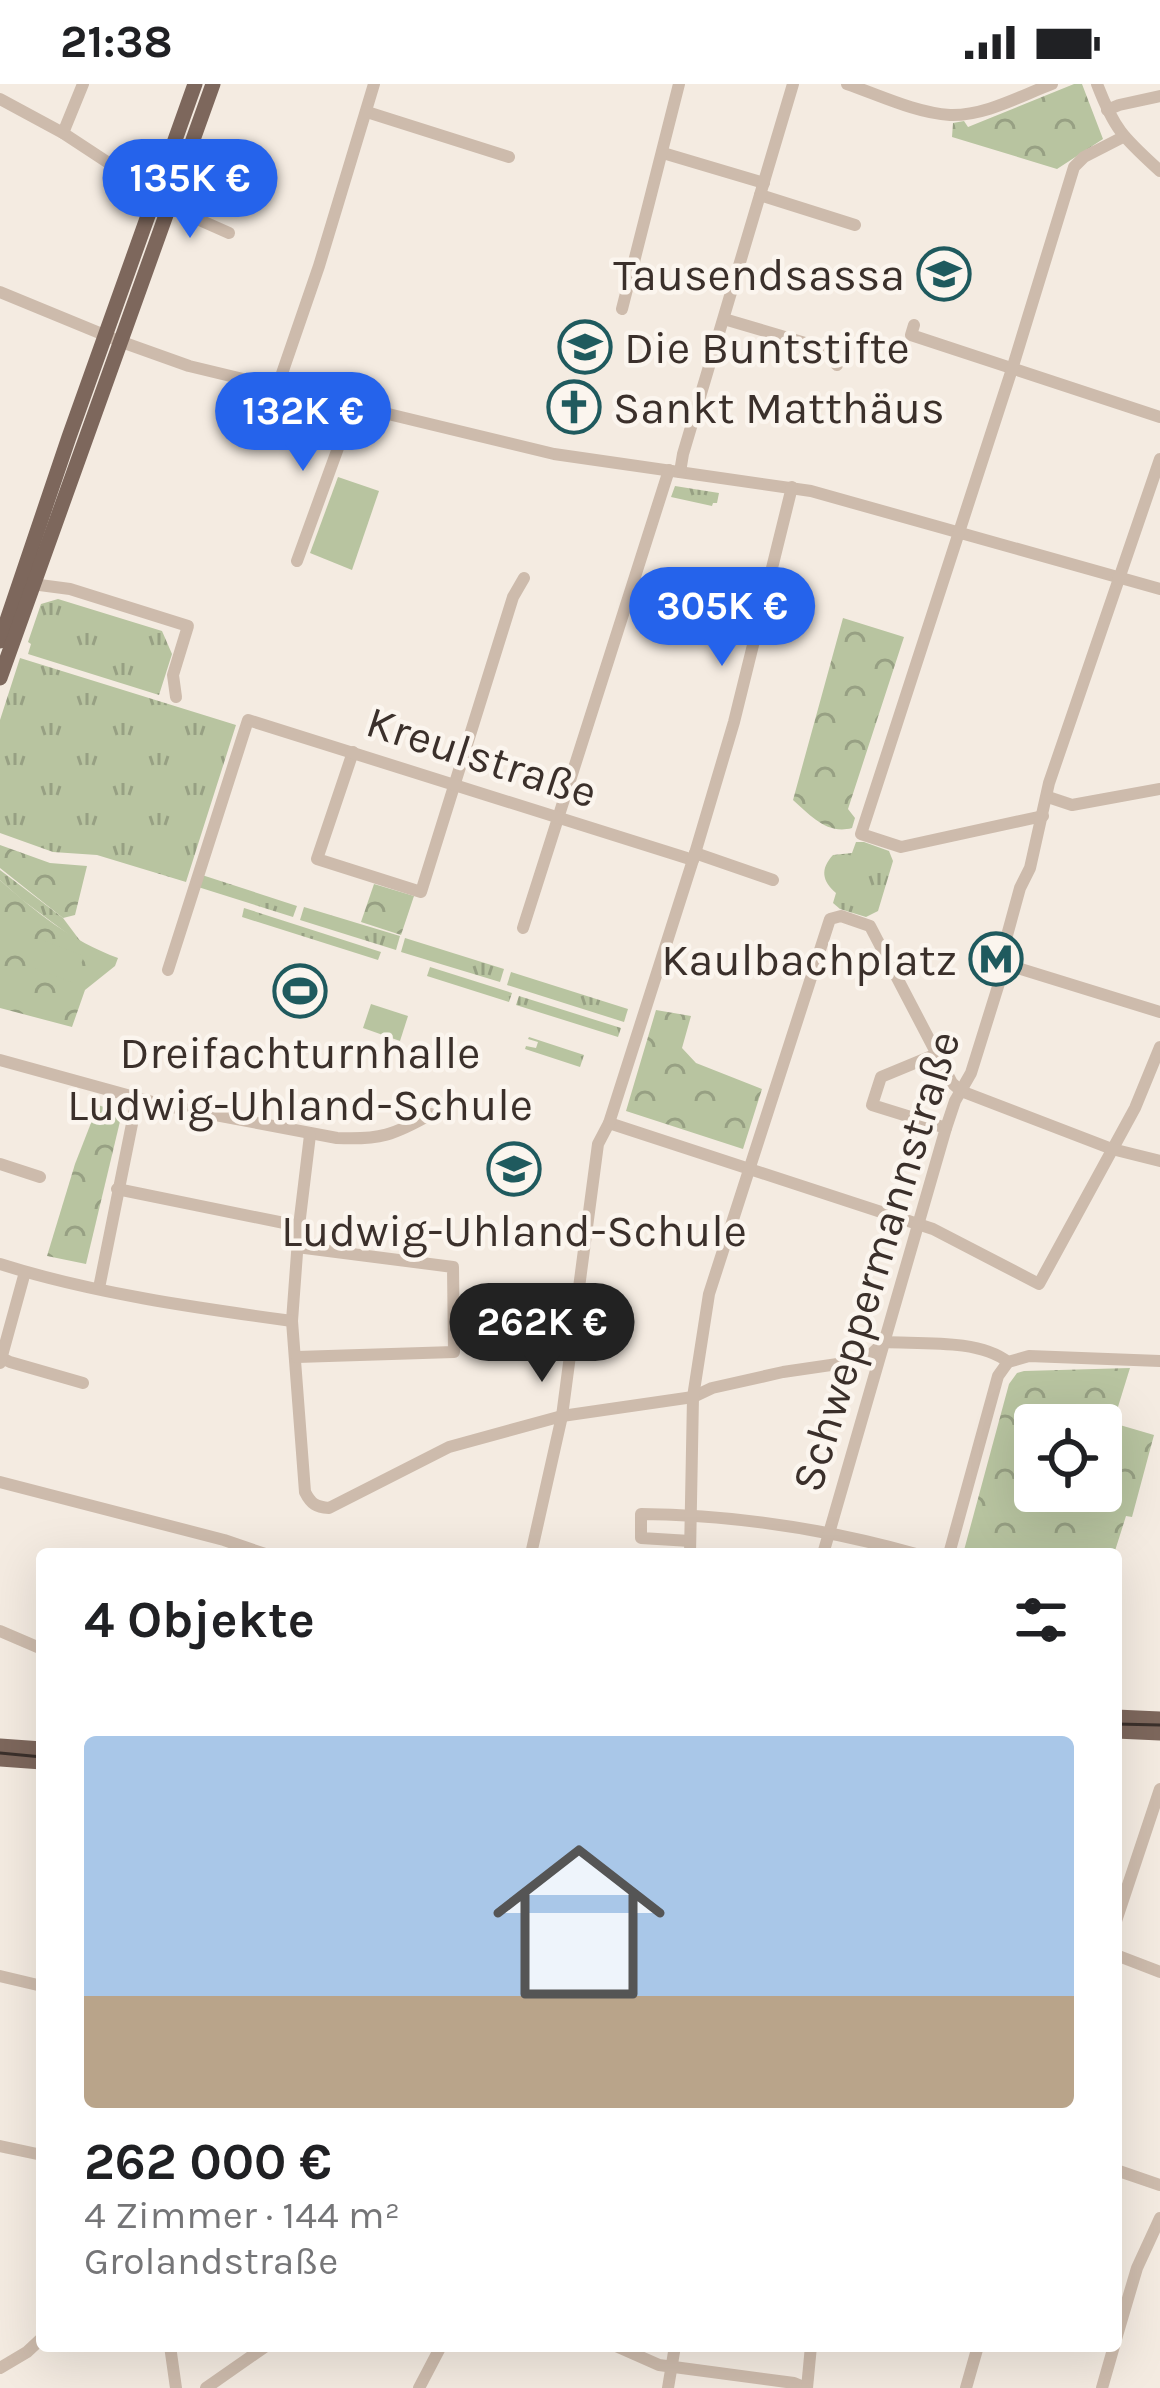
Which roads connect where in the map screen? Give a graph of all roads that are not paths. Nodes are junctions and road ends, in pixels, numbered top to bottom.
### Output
1 (83, 84) edge
2 (195, 84) edge
3 (213, 84) edge
4 (374, 84) edge
5 (679, 84) edge
6 (793, 84) edge
7 (847, 84) edge
8 (1052, 84) edge
9 (1097, 84) edge
10 (1160, 96) edge
11 (0, 99) edge
12 (1107, 110) junction
13 (368, 112) junction
14 (63, 133) junction
15 (1123, 137) junction
16 (663, 153) junction
17 (509, 157) dead end
18 (1160, 171) edge
19 (762, 189) junction
20 (157, 191) junction
21 (168, 206) junction
22 (855, 225) dead end
23 (229, 233) dead end
24 (0, 292) edge
25 (622, 309) dead end
26 (724, 319) junction
27 (914, 325) dead end
28 (112, 338) junction
29 (837, 365) dead end
30 (1013, 367) junction
31 (277, 388) junction
32 (354, 404) junction
33 (1160, 417) edge
34 (1160, 459) edge
35 (675, 471) junction
36 (792, 487) junction
37 (958, 532) junction
38 (298, 560) dead end
39 (524, 578) dead end
40 (1120, 578) junction
41 (32, 584) junction
42 (1160, 590) edge
43 (0, 641) edge
44 (0, 678) edge
45 (176, 697) dead end
46 (353, 752) junction
47 (454, 784) junction
48 (1160, 789) edge
49 (1048, 797) junction
50 (1043, 816) junction
51 (559, 818) junction
52 (694, 856) junction
53 (773, 880) dead end
54 (523, 928) dead end
55 (1006, 964) junction
56 (168, 970) dead end
57 (1160, 1012) edge
58 (1160, 1047) edge
59 (939, 1053) junction
60 (0, 1060) edge
61 (961, 1091) junction
62 (137, 1099) junction
63 (431, 1114) dead end
64 (609, 1123) junction
65 (946, 1128) junction
66 (310, 1135) junction
67 (1112, 1149) junction
68 (1160, 1161) edge
69 (0, 1164) edge
70 (750, 1167) junction
71 (40, 1177) dead end
72 (117, 1190) junction
73 (919, 1225) junction
74 (298, 1226) junction
75 (297, 1247) junction
76 (0, 1264) edge
77 (25, 1272) junction
78 (99, 1288) junction
79 (292, 1321) junction
80 (884, 1342) junction
81 (297, 1357) junction
82 (0, 1359) edge
83 (1160, 1361) edge
84 (1008, 1362) junction
85 (83, 1383) dead end
86 (693, 1397) junction
87 (562, 1416) junction
88 (0, 1482) edge
89 (692, 1514) junction
90 (829, 1532) junction
91 (690, 1547) edge
92 (247, 1548) edge
93 (532, 1548) edge
94 (825, 1548) edge
95 (892, 1548) edge
96 (952, 1548) edge
97 (0, 1631) edge
98 (36, 1646) edge
99 (1122, 1717) edge
100 (1160, 1719) edge
101 (1122, 1731) edge
102 (1160, 1733) edge
103 (0, 1746) edge
104 (36, 1751) edge
105 (36, 1753) edge
106 (0, 1760) edge
107 (1160, 1789) edge
108 (1122, 1903) edge
109 (1122, 1957) edge
110 (1160, 1972) edge
111 (0, 1976) edge
112 (36, 1985) edge
113 (0, 2146) edge
114 (36, 2155) edge
115 (1122, 2172) edge
116 (1160, 2185) edge
117 (1160, 2218) edge
118 (1122, 2319) edge
119 (36, 2344) edge
120 (171, 2352) edge
121 (257, 2352) edge
122 (438, 2352) edge
123 (628, 2352) edge
124 (674, 2352) edge
125 (811, 2352) edge
126 (977, 2352) edge
127 (1112, 2352) edge
128 (671, 2367) junction
129 (0, 2368) edge
130 (176, 2388) edge
131 (206, 2388) edge
132 (419, 2388) edge
133 (668, 2388) edge
134 (806, 2388) edge
135 (965, 2388) edge
136 (1102, 2388) edge

1 - 14 street
2 - 20 main road
3 - 21 main road
4 - 13 street
5 - 16 street
6 - 19 street
7 - 8 street
9 - 12 street
10 - 12 street
11 - 14 street
12 - 15 street
13 - 17 street
13 - 31 street
14 - 20 street
15 - 18 street
15 - 30 street
16 - 19 street
16 - 25 street
19 - 22 street
19 - 26 street
20 - 28 main road
21 - 23 street
21 - 28 main road
24 - 28 street
26 - 29 street
26 - 35 street
27 - 30 street
28 - 31 street
28 - 41 main road
28 - 43 main road
30 - 33 street
30 - 37 street
31 - 32 street
32 - 35 street
32 - 38 street
34 - 40 street, Schweppermannstraße
35 - 36 street
35 - 51 street
36 - 37 street
36 - 52 street
37 - 40 street
37 - 50 street
39 - 47 street
40 - 42 street
40 - 49 street, Schweppermannstraße
41 - 44 main road
41 - 45 street
46 - 47 street, Kreulstraße
46 - 47 street
46 - 56 street, Kreulstraße
47 - 51 street, Kreulstraße
48 - 49 street
49 - 50 street, Schweppermannstraße
50 - 55 street, Schweppermannstraße
51 - 52 street, Kreulstraße
51 - 54 street
52 - 53 street, Kreulstraße
52 - 64 street
55 - 57 street
55 - 61 street, Schweppermannstraße
58 - 67 street
59 - 61 street
59 - 65 street
59 - 70 street
60 - 62 street
61 - 65 street, Schweppermannstraße
61 - 67 street
62 - 66 street
62 - 72 street
63 - 66 street
64 - 70 street
64 - 87 street
65 - 73 street, Schweppermannstraße
66 - 74 street
67 - 68 street
67 - 73 street
69 - 71 street
70 - 73 street
70 - 86 street
72 - 74 street
72 - 78 street
73 - 80 street, Schweppermannstraße
74 - 75 street
75 - 79 street
75 - 81 street
76 - 77 street
77 - 78 street
77 - 82 street
78 - 79 street
79 - 81 street
80 - 84 street
80 - 86 street
80 - 90 street, Schweppermannstraße
81 - 87 street
82 - 85 street
83 - 84 street
84 - 96 street
86 - 87 street
86 - 89 street
87 - 93 street
88 - 92 street
89 - 90 street
89 - 91 street
89 - 91 street
90 - 94 street, Schweppermannstraße
90 - 95 street
97 - 98 street
99 - 100 main road
101 - 102 main road
103 - 104 main road
105 - 106 main road
107 - 108 street
109 - 110 street
111 - 112 street
113 - 114 street
115 - 116 street
117 - 118 street
119 - 129 street
120 - 130 street
121 - 131 street
122 - 132 street
123 - 128 street
124 - 128 street
125 - 134 street
126 - 135 street
127 - 136 street
128 - 133 street
128 - 134 street

